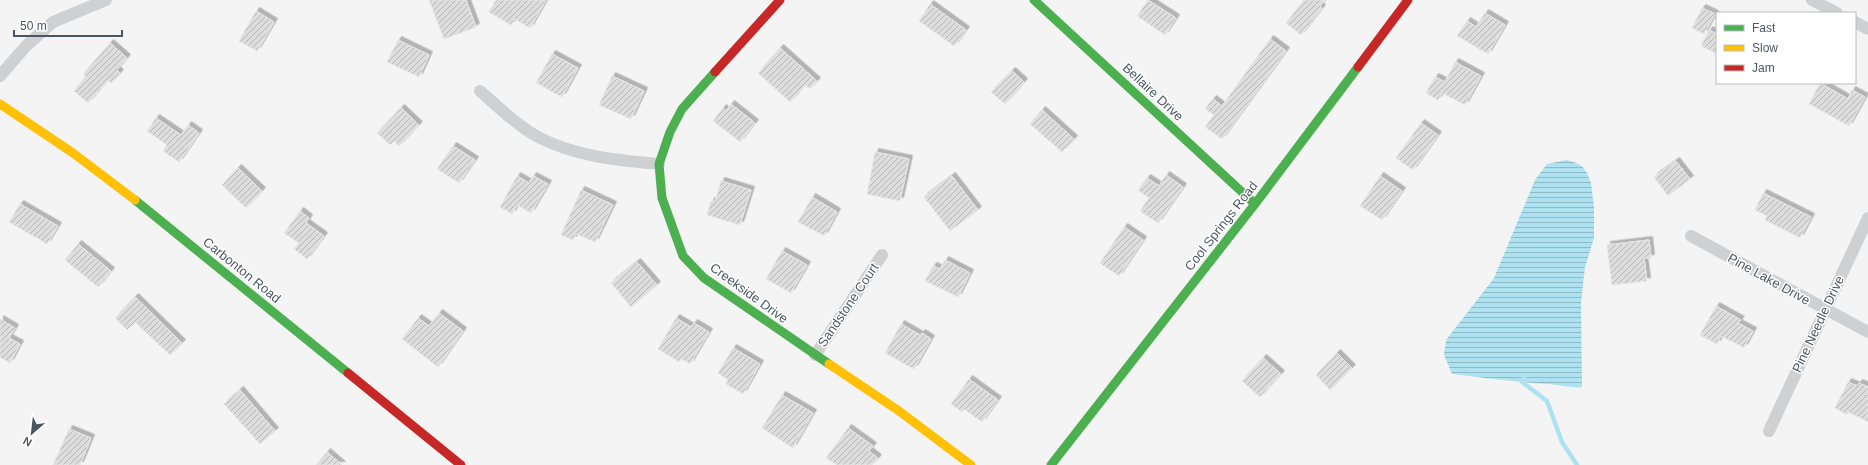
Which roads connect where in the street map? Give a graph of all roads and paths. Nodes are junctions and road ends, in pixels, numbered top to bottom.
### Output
1 (106, 0) edge
2 (780, 0) edge
3 (1034, 0) edge
4 (1408, 0) edge
5 (1812, 0) edge
6 (1835, 12) edge
7 (1856, 23) edge
8 (1868, 29) edge
9 (0, 76) edge
10 (480, 91) dead end
11 (0, 104) edge
12 (659, 164) junction
13 (1255, 204) junction
14 (1868, 218) edge
15 (1691, 236) dead end
16 (882, 255) dead end
17 (1825, 310) junction
18 (1868, 332) edge
19 (815, 355) junction
20 (1769, 431) dead end
21 (461, 465) edge
22 (971, 465) edge
23 (1051, 465) edge

1 - 9 street
2 - 12 street, Creekside Drive
3 - 13 street, Bellaire Drive
4 - 13 street, Cool Springs Road
5 - 6 street
7 - 8 street
10 - 12 street
11 - 21 street, Carbonton Road
12 - 19 street, Creekside Drive
13 - 23 street, Cool Springs Road
14 - 17 street, Pine Needle Drive
15 - 17 street, Pine Lake Drive
16 - 19 street, Sandstone Court
17 - 18 street, Pine Lake Drive
17 - 20 street, Pine Needle Drive
19 - 22 street, Creekside Drive

